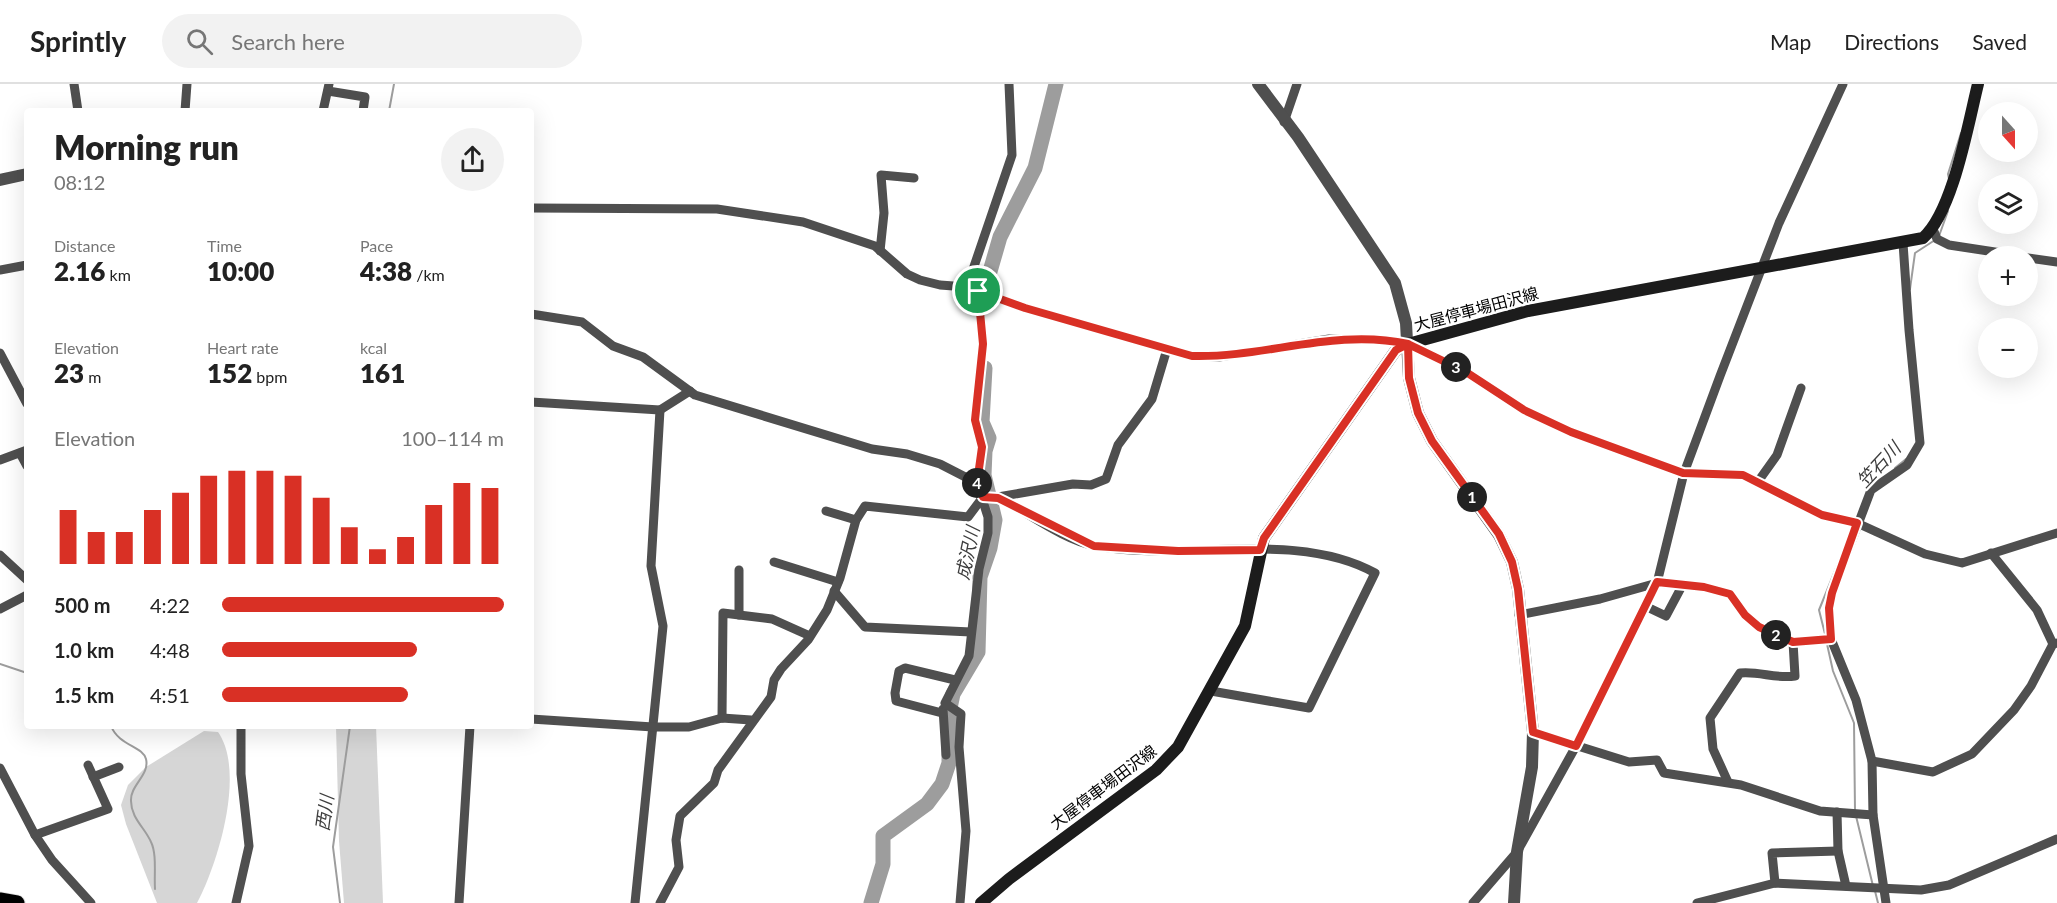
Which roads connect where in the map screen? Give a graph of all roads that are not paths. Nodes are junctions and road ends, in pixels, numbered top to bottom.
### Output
1 (74, 84) edge
2 (187, 84) edge
3 (1009, 84) edge
4 (1258, 84) edge
5 (1297, 84) edge
6 (1843, 84) edge
7 (1978, 84) edge
8 (328, 87) edge
9 (78, 108) edge
10 (185, 108) edge
11 (324, 108) edge
12 (363, 108) edge
13 (1284, 122) junction
14 (24, 175) edge
15 (914, 178) dead end
16 (0, 180) edge
17 (534, 208) edge
18 (1933, 230) junction
19 (1904, 243) junction
20 (1978, 249) edge
21 (880, 251) junction
22 (2038, 259) edge
23 (2057, 262) edge
24 (24, 266) edge
25 (1762, 267) junction
26 (0, 270) edge
27 (967, 287) junction
28 (980, 291) junction
29 (534, 314) edge
30 (1408, 344) junction
31 (1167, 349) junction
32 (0, 353) edge
33 (1801, 388) dead end
34 (690, 391) junction
35 (24, 398) edge
36 (534, 402) edge
37 (660, 410) junction
38 (23, 451) edge
39 (0, 460) edge
40 (1683, 473) junction
41 (977, 483) junction
42 (1757, 483) junction
43 (985, 497) junction
44 (998, 498) junction
45 (826, 511) dead end
46 (856, 520) junction
47 (1857, 523) junction
48 (2057, 533) edge
49 (1260, 550) junction
50 (1991, 553) junction
51 (0, 555) edge
52 (774, 562) dead end
53 (739, 570) dead end
54 (24, 577) edge
55 (1657, 582) junction
56 (836, 586) junction
57 (1682, 586) junction
58 (24, 597) edge
59 (1645, 606) junction
60 (0, 609) edge
61 (739, 615) junction
62 (1519, 615) junction
63 (971, 632) junction
64 (810, 636) junction
65 (1831, 639) junction
66 (1793, 642) junction
67 (2055, 643) edge
68 (2057, 657) edge
69 (955, 680) junction
70 (1211, 691) junction
71 (948, 708) junction
72 (722, 718) junction
73 (534, 719) edge
74 (752, 720) junction
75 (653, 728) junction
76 (241, 729) edge
77 (470, 729) edge
78 (1533, 732) junction
79 (1576, 746) junction
80 (946, 755) dead end
81 (1872, 761) junction
82 (88, 765) dead end
83 (119, 767) dead end
84 (0, 768) edge
85 (93, 777) junction
86 (1728, 782) junction
87 (1837, 812) junction
88 (1873, 815) junction
89 (35, 835) junction
90 (2057, 839) edge
91 (1838, 851) junction
92 (1517, 852) junction
93 (1775, 883) junction
94 (1846, 885) junction
95 (1882, 888) junction
96 (0, 900) edge
97 (17, 903) edge
98 (91, 903) edge
99 (236, 903) edge
100 (459, 903) edge
101 (635, 903) edge
102 (660, 903) edge
103 (960, 903) edge
104 (981, 903) edge
105 (1473, 903) edge
106 (1514, 903) edge
107 (1697, 903) edge
108 (1886, 903) edge

1 - 9 street
2 - 10 street
3 - 27 street
4 - 13 street
5 - 13 street
6 - 25 street
7 - 18 main road
8 - 11 street
8 - 12 street
13 - 30 street
14 - 16 street
15 - 21 street
17 - 21 street
18 - 19 main road, 大屋停車場田沢線
18 - 20 street
19 - 25 main road, 大屋停車場田沢線
19 - 47 street
21 - 27 street
22 - 23 street
24 - 26 street
25 - 30 main road, 大屋停車場田沢線
25 - 40 street
27 - 28 street
28 - 31 street
28 - 41 street
29 - 34 street
30 - 31 street
30 - 40 street
30 - 49 main road, 大屋停車場田沢線
30 - 62 street
31 - 44 street
32 - 35 street
33 - 42 street
34 - 37 street
34 - 41 street
36 - 37 street
37 - 75 street
38 - 39 street
40 - 42 street
40 - 55 street
41 - 43 street
42 - 47 street
43 - 44 street
43 - 46 street
43 - 63 street
44 - 49 street
45 - 46 street
46 - 56 street
47 - 50 street
47 - 65 street
48 - 50 street
49 - 70 main road, 大屋停車場田沢線
49 - 70 street
50 - 67 street
51 - 54 street
52 - 56 street
53 - 61 street
55 - 57 street
55 - 59 street
55 - 62 street
56 - 63 street
56 - 64 street
57 - 59 street
57 - 66 street
58 - 60 street
59 - 79 street
61 - 64 street
61 - 72 street
62 - 78 street
63 - 69 street
64 - 74 street
65 - 66 street
65 - 81 street
66 - 86 street
67 - 68 street
67 - 81 street
69 - 71 street
69 - 71 street
70 - 104 main road, 大屋停車場田沢線
71 - 80 street
71 - 103 street
72 - 74 street
72 - 75 street
73 - 75 street
74 - 102 street
75 - 101 street
76 - 99 street
77 - 100 street
78 - 79 street
78 - 92 street
79 - 86 street
79 - 92 street
81 - 88 street
82 - 85 street
83 - 85 street
84 - 89 street
85 - 89 street
86 - 87 street
87 - 88 street
87 - 91 street
88 - 95 street
89 - 98 street
90 - 95 street
91 - 93 street
91 - 94 street
92 - 105 street
92 - 106 street
93 - 94 street
93 - 107 street
94 - 95 street
95 - 108 street
96 - 97 main road

